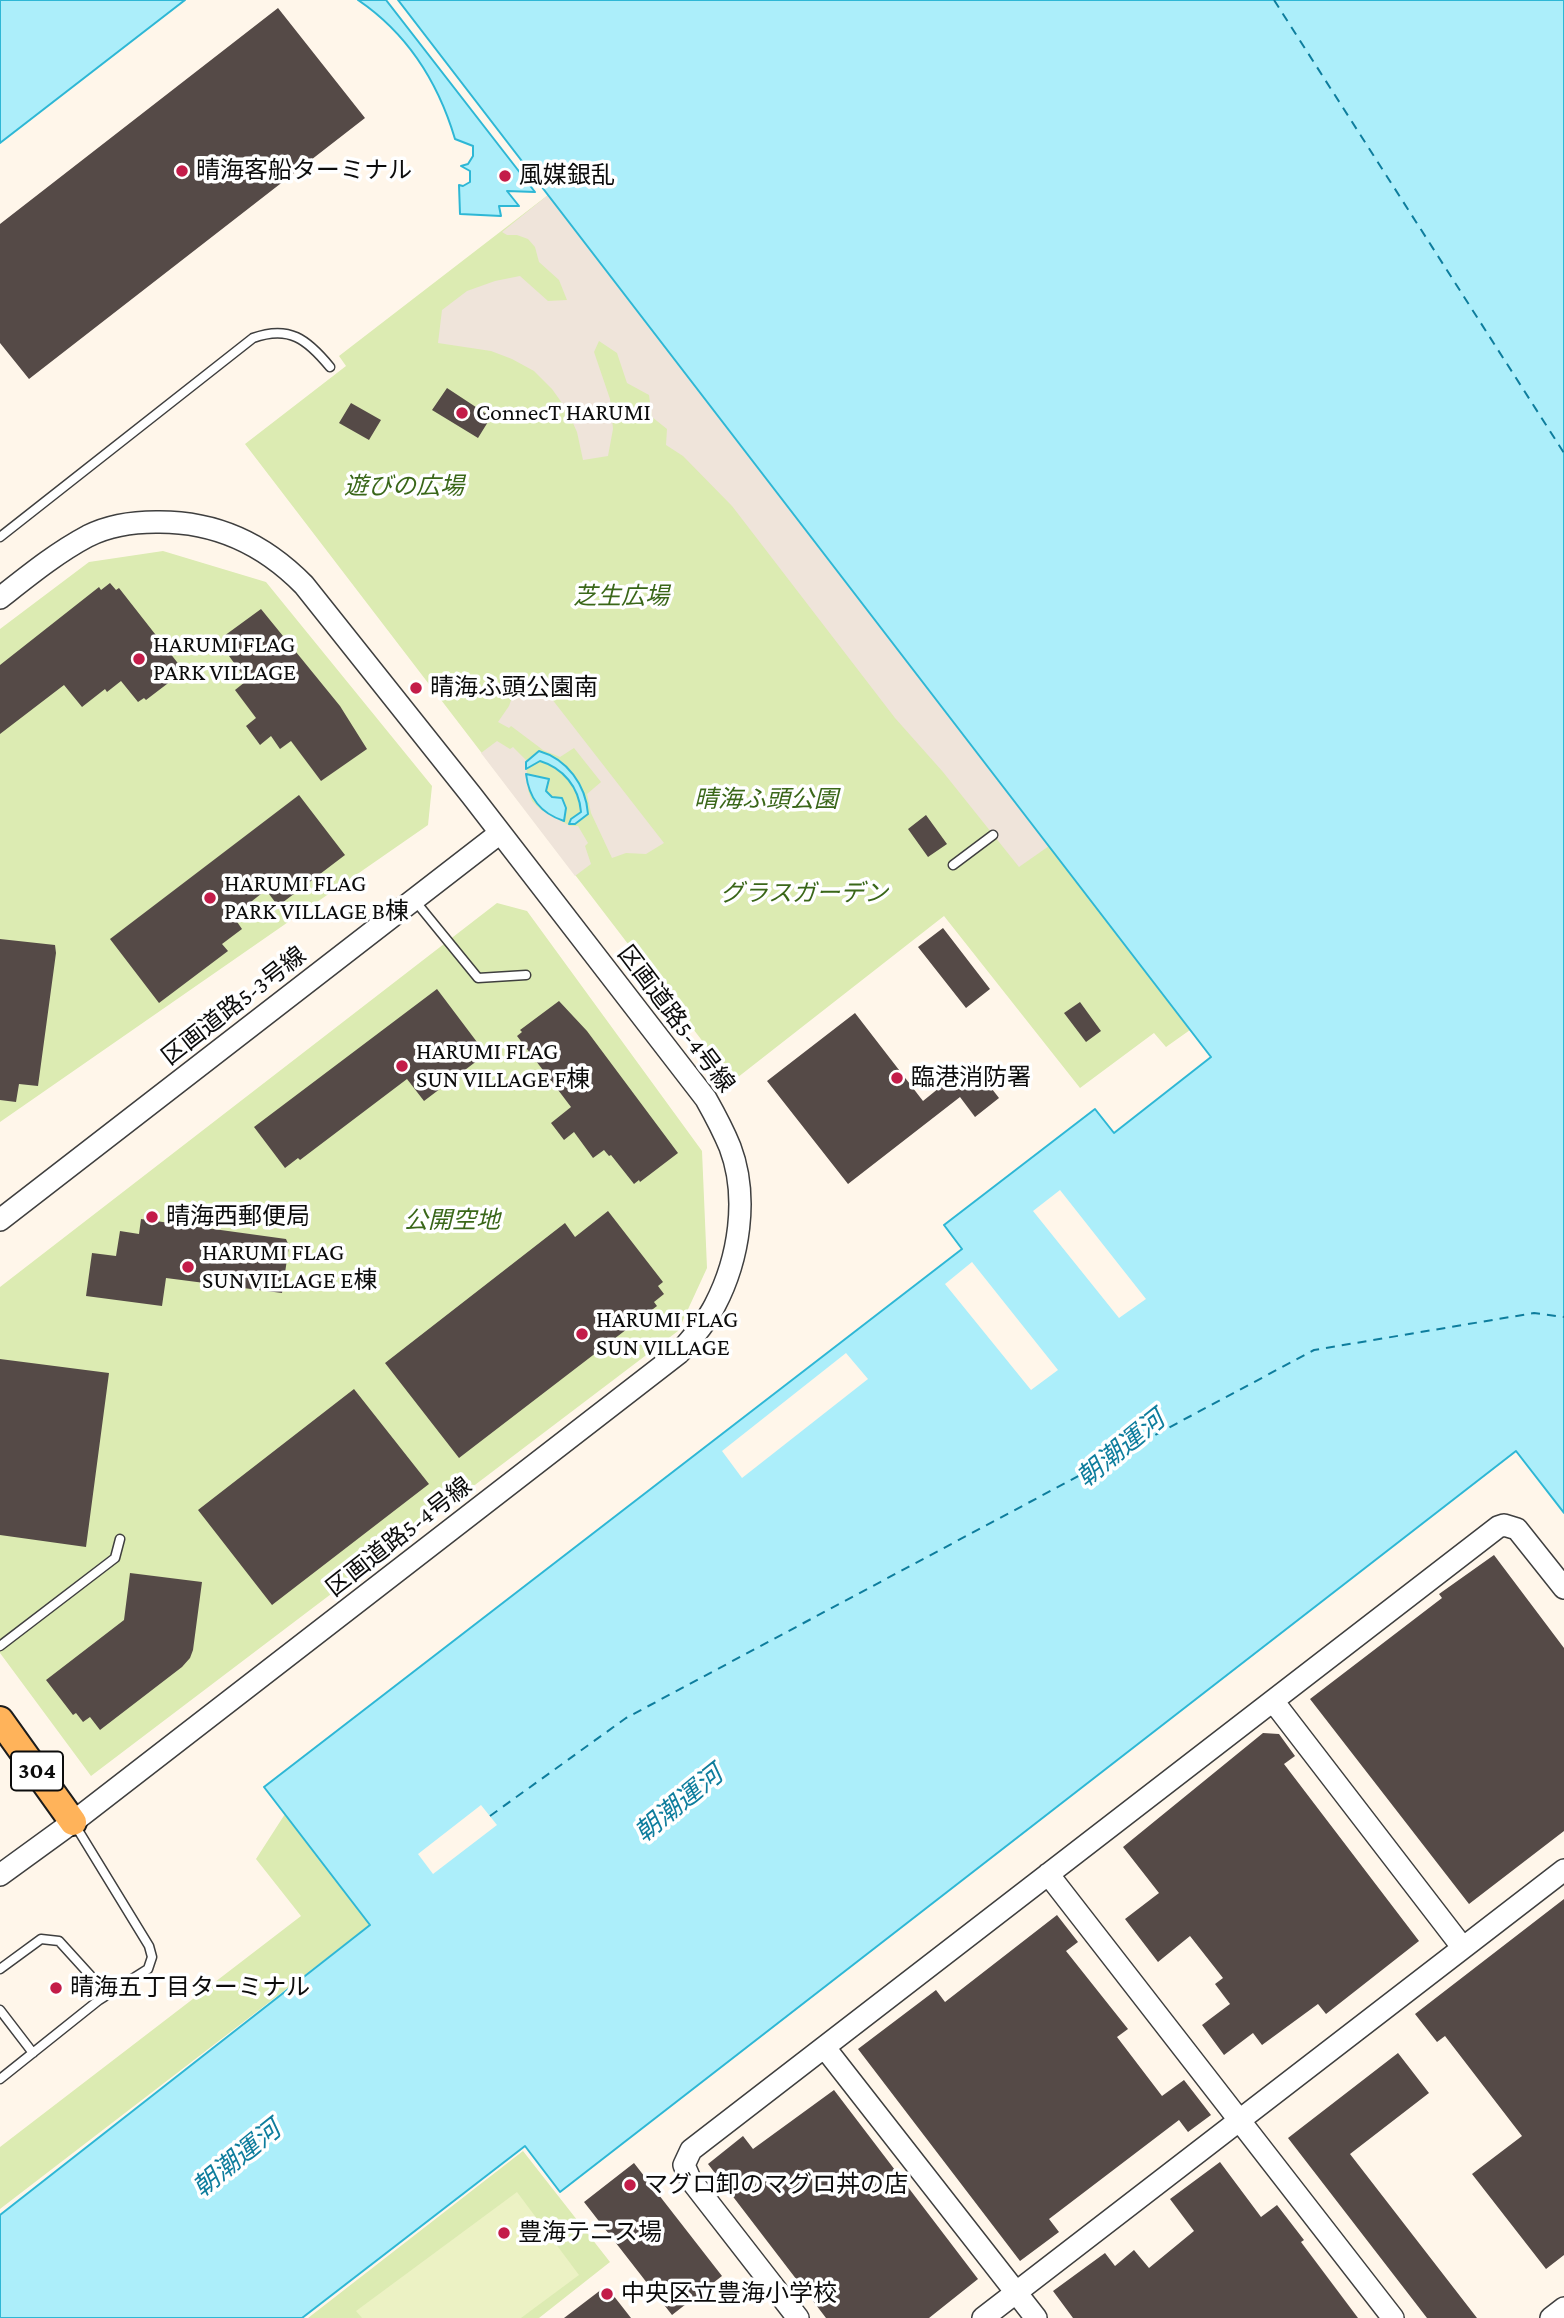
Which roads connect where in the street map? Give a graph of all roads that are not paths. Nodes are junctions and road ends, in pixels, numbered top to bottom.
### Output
1 (330, 367) dead end
2 (0, 537) edge
3 (0, 598) edge
4 (500, 833) junction
5 (993, 835) dead end
6 (953, 866) dead end
7 (414, 899) junction
8 (526, 975) dead end
9 (0, 1220) edge
10 (120, 1539) dead end
11 (1564, 1588) edge
12 (0, 1646) edge
13 (1273, 1701) junction
14 (0, 1720) edge
15 (73, 1822) junction
16 (1564, 1870) edge
17 (1048, 1874) junction
18 (0, 1875) edge
19 (1463, 1948) junction
20 (0, 1969) edge
21 (99, 1985) junction
22 (123, 1987) junction
23 (99, 2000) junction
24 (0, 2010) edge
25 (825, 2048) junction
26 (33, 2053) junction
27 (0, 2079) edge
28 (1239, 2120) junction
29 (1016, 2292) junction
30 (1564, 2308) edge
31 (798, 2318) edge
32 (983, 2318) edge
33 (1036, 2318) edge
34 (1393, 2318) edge
35 (1550, 2318) edge

1 - 2 lane
3 - 4 street, 区画道路5-4号線
4 - 7 street, 区画道路5-3号線
4 - 15 street, 区画道路5-4号線
5 - 6 lane
7 - 8 lane
7 - 9 street, 区画道路5-3号線
10 - 12 lane
11 - 13 street
13 - 17 street
13 - 19 street
14 - 15 main road, 304
15 - 18 street, 区画道路5-4号線
15 - 22 lane
16 - 19 street
17 - 25 street
17 - 28 street
19 - 28 street
20 - 21 lane
21 - 22 lane
21 - 23 lane
22 - 23 lane
23 - 26 lane
24 - 26 lane
25 - 29 street
25 - 31 street
26 - 27 lane
28 - 29 street
28 - 34 street
29 - 32 street
29 - 33 street
30 - 35 street

